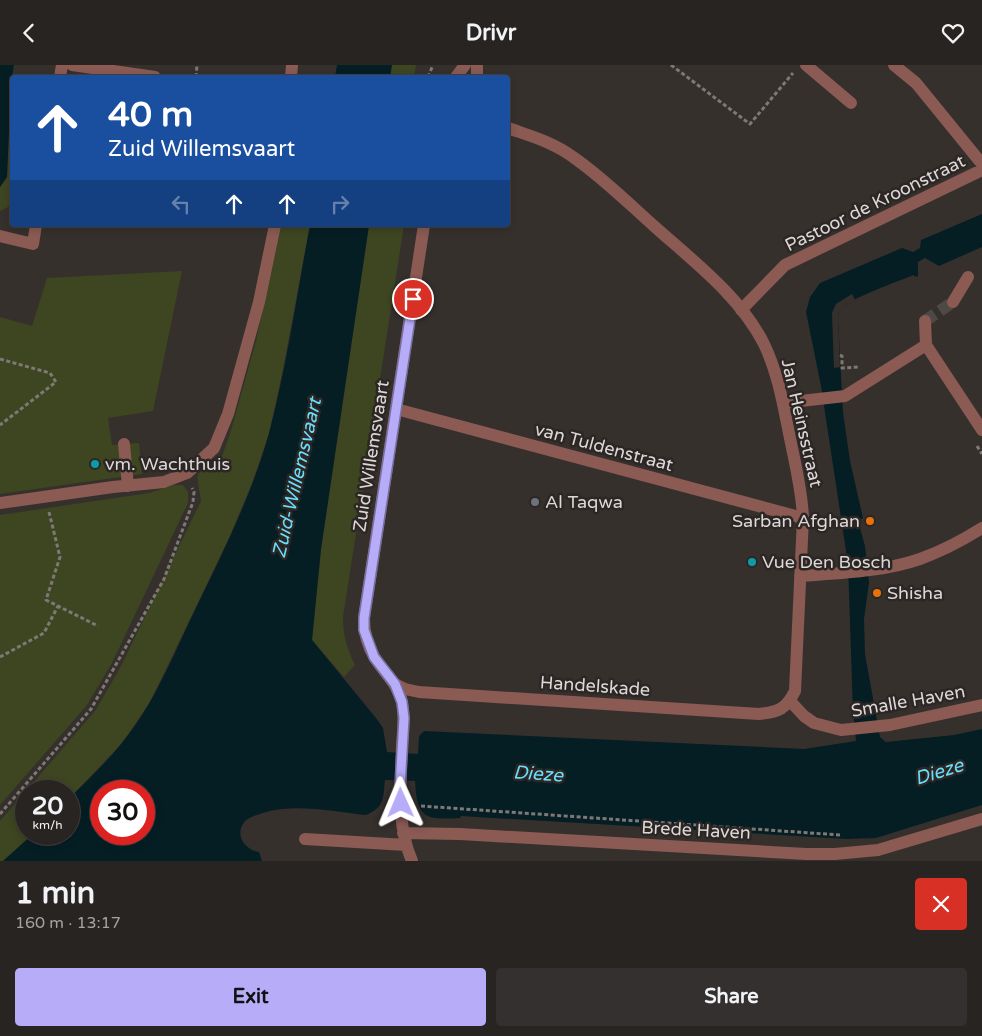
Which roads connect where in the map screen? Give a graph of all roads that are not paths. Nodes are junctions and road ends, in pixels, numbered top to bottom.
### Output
1 (72, 65) edge
2 (806, 65) edge
3 (894, 65) edge
4 (142, 75) edge
5 (851, 103) dead end
6 (510, 129) edge
7 (982, 164) edge
8 (982, 170) edge
9 (36, 227) edge
10 (274, 227) edge
11 (424, 227) edge
12 (0, 236) edge
13 (968, 277) dead end
14 (953, 302) tunnel mouth
15 (741, 310) junction
16 (925, 321) dead end
17 (926, 345) junction
18 (783, 403) junction
19 (396, 409) junction
20 (982, 430) edge
21 (124, 444) dead end
22 (128, 486) junction
23 (0, 503) edge
24 (803, 518) junction
25 (982, 528) edge
26 (800, 575) junction
27 (395, 684) junction
28 (790, 701) junction
29 (982, 705) edge
30 (982, 819) edge
31 (305, 839) dead end
32 (404, 839) junction
33 (412, 861) edge

1 - 4 street
2 - 5 street
3 - 7 street
6 - 15 street, Jan Heinsstraat
8 - 15 street, Pastoor de Kroonstraat
9 - 12 street
10 - 22 street
11 - 19 street, Zuid Willemsvaart
13 - 14 street
15 - 18 street, Jan Heinsstraat
16 - 17 street
17 - 18 street
17 - 20 street
18 - 24 street, Jan Heinsstraat
19 - 24 street, van Tuldenstraat
19 - 27 street, Zuid Willemsvaart
21 - 22 street
22 - 23 street
24 - 26 street, Jan Heinsstraat
25 - 26 street
26 - 28 street, Jan Heinsstraat
27 - 28 street, Handelskade
27 - 32 street
28 - 29 street, Smalle Haven
30 - 32 street, Brede Haven
31 - 32 street, Brede Haven
32 - 33 street

